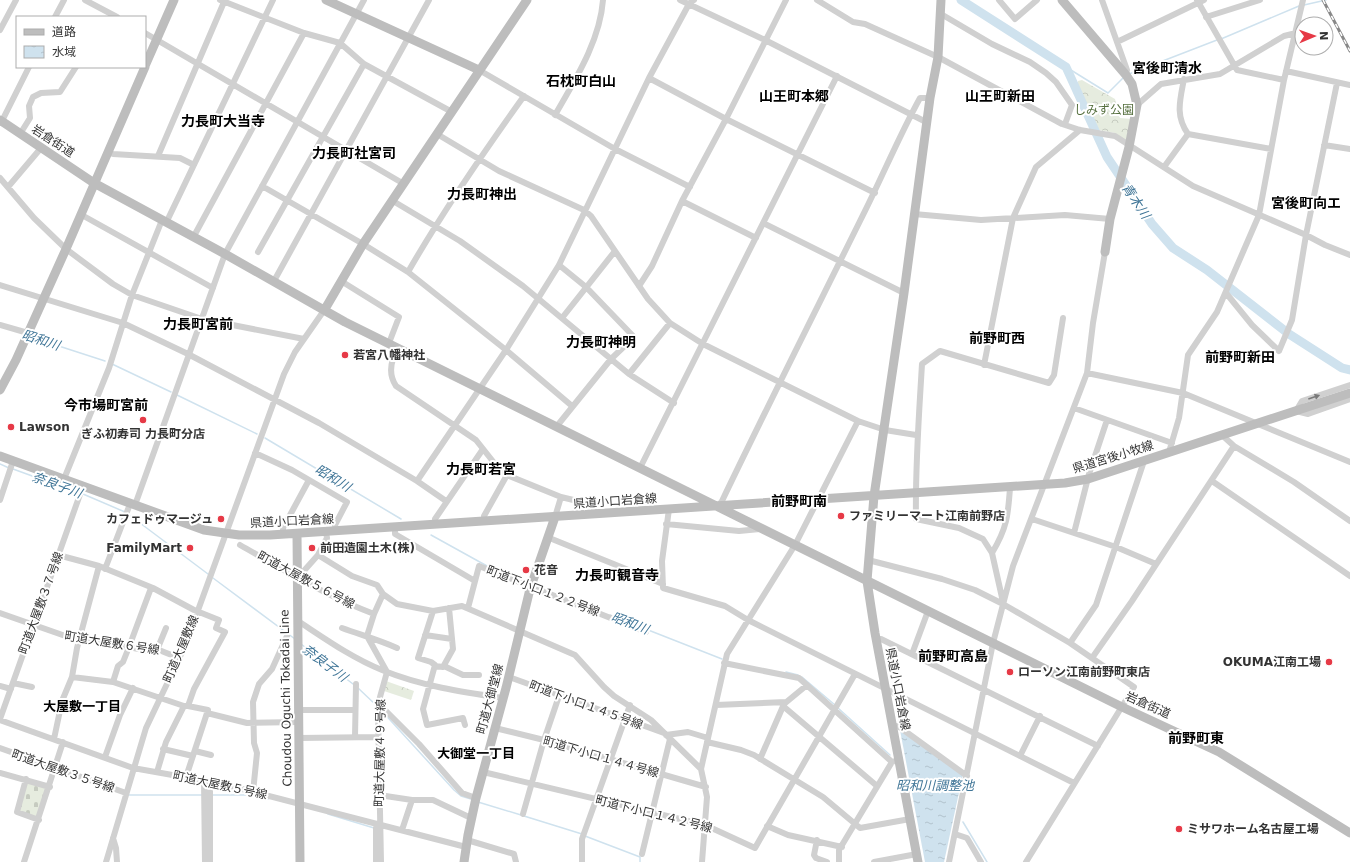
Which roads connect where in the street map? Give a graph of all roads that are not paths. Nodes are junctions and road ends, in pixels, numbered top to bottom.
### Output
1 (16, 0) edge
2 (64, 0) edge
3 (85, 0) edge
4 (174, 0) edge
5 (273, 0) edge
6 (326, 0) edge
7 (364, 0) edge
8 (429, 0) edge
9 (527, 0) edge
10 (603, 0) edge
11 (680, 0) edge
12 (786, 0) edge
13 (817, 0) edge
14 (941, 0) edge
15 (999, 0) edge
16 (1038, 0) edge
17 (1062, 0) edge
18 (1102, 0) edge
19 (1260, 0) edge
20 (222, 1) edge
21 (1200, 1) edge
22 (1302, 1) edge
23 (691, 2) edge
24 (357, 13) junction
25 (941, 14) junction
26 (56, 16) edge
27 (114, 16) edge
28 (265, 16) junction
29 (1300, 16) edge
30 (1206, 17) junction
31 (0, 30) edge
32 (304, 33) junction
33 (146, 34) edge
34 (1294, 34) edge
35 (407, 37) junction
36 (157, 40) junction
37 (765, 40) junction
38 (1294, 41) edge
39 (1118, 42) junction
40 (340, 43) junction
41 (938, 56) junction
42 (198, 64) junction
43 (364, 64) junction
44 (146, 65) edge
45 (1234, 65) junction
46 (28, 68) edge
47 (75, 68) edge
48 (145, 68) edge
49 (479, 70) junction
50 (1286, 71) junction
51 (1126, 75) junction
52 (386, 76) junction
53 (837, 76) junction
54 (649, 78) junction
55 (1184, 79) junction
56 (1284, 80) junction
57 (1337, 83) junction
58 (233, 84) junction
59 (1350, 85) edge
60 (524, 96) junction
61 (930, 98) junction
62 (267, 104) junction
63 (1137, 106) junction
64 (452, 112) junction
65 (912, 114) junction
66 (555, 115) junction
67 (726, 119) junction
68 (296, 121) junction
69 (0, 122) edge
70 (926, 122) junction
71 (1065, 124) junction
72 (1080, 130) junction
73 (20, 134) junction
74 (437, 134) junction
75 (1188, 134) junction
76 (323, 137) junction
77 (1324, 144) junction
78 (1129, 147) junction
79 (41, 148) junction
80 (615, 149) junction
81 (1271, 149) junction
82 (1350, 149) edge
83 (346, 150) junction
84 (107, 152) junction
85 (798, 155) junction
86 (158, 156) junction
87 (478, 160) junction
88 (194, 165) junction
89 (1164, 167) junction
90 (0, 178) edge
91 (94, 182) junction
92 (404, 184) junction
93 (262, 186) junction
94 (8, 187) junction
95 (690, 187) junction
96 (874, 193) junction
97 (287, 201) junction
98 (393, 201) junction
99 (682, 201) junction
100 (584, 210) junction
101 (80, 214) junction
102 (311, 214) junction
103 (914, 214) junction
104 (1258, 215) junction
105 (1013, 218) junction
106 (1110, 219) junction
107 (164, 220) junction
108 (763, 223) junction
109 (434, 226) junction
110 (1306, 235) junction
111 (194, 236) junction
112 (756, 238) junction
113 (363, 244) junction
114 (66, 249) junction
115 (615, 251) junction
116 (258, 252) dead end
117 (1105, 252) joint
118 (149, 253) junction
119 (225, 254) junction
120 (1350, 254) edge
121 (840, 261) junction
122 (559, 265) junction
123 (408, 272) junction
124 (274, 281) junction
125 (341, 281) junction
126 (0, 285) edge
127 (639, 286) junction
128 (586, 287) junction
129 (213, 288) junction
130 (904, 293) junction
131 (1226, 294) junction
132 (132, 296) junction
133 (537, 297) junction
134 (44, 299) junction
135 (325, 309) junction
136 (562, 318) junction
137 (1063, 318) dead end
138 (202, 319) junction
139 (123, 323) junction
140 (670, 323) junction
141 (0, 325) edge
142 (27, 335) junction
143 (304, 339) junction
144 (389, 343) junction
145 (703, 344) junction
146 (398, 348) junction
147 (506, 350) junction
148 (188, 354) junction
149 (611, 359) junction
150 (984, 365) junction
151 (1088, 373) junction
152 (628, 374) junction
153 (779, 381) junction
154 (1350, 385) edge
155 (479, 387) junction
156 (0, 390) edge
157 (1183, 393) junction
158 (1350, 393) edge
159 (275, 399) junction
160 (1350, 399) edge
161 (674, 404) junction
162 (572, 406) junction
163 (1074, 408) junction
164 (1296, 411) junction
165 (1107, 420) junction
166 (858, 421) junction
167 (1257, 424) junction
168 (456, 425) junction
169 (557, 426) junction
170 (885, 430) junction
171 (916, 435) junction
172 (1223, 436) junction
173 (1234, 446) junction
174 (1170, 448) junction
175 (483, 449) junction
176 (255, 453) junction
177 (0, 456) edge
178 (13, 461) junction
179 (1144, 461) junction
180 (1350, 462) edge
181 (640, 468) junction
182 (507, 475) junction
183 (64, 480) junction
184 (309, 480) junction
185 (1088, 480) junction
186 (1212, 480) junction
187 (418, 481) junction
188 (1045, 485) junction
189 (82, 486) junction
190 (1010, 488) junction
191 (915, 493) junction
192 (874, 496) junction
193 (561, 497) junction
194 (0, 500) edge
195 (819, 500) junction
196 (446, 501) junction
197 (132, 504) junction
198 (717, 506) junction
199 (669, 509) junction
200 (594, 514) junction
201 (555, 517) junction
202 (1032, 519) junction
203 (1350, 520) edge
204 (485, 522) junction
205 (666, 524) junction
206 (435, 525) junction
207 (394, 527) junction
208 (762, 528) junction
209 (331, 531) junction
210 (1074, 533) junction
211 (226, 534) junction
212 (297, 534) junction
213 (283, 535) junction
214 (547, 537) junction
215 (240, 545) dead end
216 (795, 545) junction
217 (1116, 547) junction
218 (992, 553) junction
219 (58, 555) junction
220 (318, 555) junction
221 (868, 560) junction
222 (1156, 564) junction
223 (102, 567) junction
224 (297, 576) junction
225 (1350, 576) edge
226 (475, 581) junction
227 (867, 581) junction
228 (662, 584) junction
229 (151, 588) junction
230 (530, 588) junction
231 (383, 594) junction
232 (1003, 604) junction
233 (449, 608) junction
234 (468, 608) junction
235 (197, 611) junction
236 (433, 611) junction
237 (928, 611) junction
238 (0, 613) edge
239 (374, 614) junction
240 (298, 620) junction
241 (748, 620) junction
242 (33, 625) junction
243 (166, 628) dead end
244 (342, 628) dead end
245 (520, 630) junction
246 (646, 632) dead end
247 (425, 635) junction
248 (287, 636) dead end
249 (367, 636) junction
250 (80, 639) junction
251 (452, 639) junction
252 (876, 640) junction
253 (993, 643) junction
254 (1070, 643) junction
255 (129, 648) junction
256 (397, 648) dead end
257 (157, 650) junction
258 (912, 654) junction
259 (179, 658) junction
260 (1092, 658) junction
261 (724, 663) junction
262 (435, 666) junction
263 (444, 666) junction
264 (387, 672) junction
265 (854, 674) junction
266 (479, 675) dead end
267 (72, 677) junction
268 (509, 677) junction
269 (113, 682) junction
270 (356, 684) dead end
271 (807, 685) junction
272 (0, 686) edge
273 (12, 686) junction
274 (430, 686) junction
275 (32, 687) dead end
276 (132, 688) junction
277 (885, 689) junction
278 (984, 689) junction
279 (560, 696) junction
280 (159, 697) junction
281 (504, 698) junction
282 (379, 704) junction
283 (784, 704) junction
284 (630, 705) junction
285 (716, 705) junction
286 (186, 706) junction
287 (837, 707) junction
288 (1122, 707) junction
289 (298, 710) junction
290 (356, 710) junction
291 (207, 713) junction
292 (1040, 716) junction
293 (0, 720) edge
294 (625, 720) junction
295 (299, 722) junction
296 (254, 723) junction
297 (465, 725) dead end
298 (892, 726) junction
299 (495, 728) junction
300 (976, 734) junction
301 (667, 736) junction
302 (355, 737) junction
303 (379, 737) junction
304 (819, 737) junction
305 (299, 738) junction
306 (54, 739) junction
307 (544, 740) junction
308 (708, 740) junction
309 (63, 742) junction
310 (1098, 746) junction
311 (0, 748) edge
312 (163, 750) junction
313 (194, 754) junction
314 (210, 755) dead end
315 (1020, 756) junction
316 (105, 757) junction
317 (611, 759) junction
318 (760, 759) junction
319 (895, 761) junction
320 (54, 768) junction
321 (134, 768) junction
322 (701, 768) junction
323 (157, 772) junction
324 (483, 772) junction
325 (0, 773) edge
326 (661, 774) junction
327 (967, 776) junction
328 (186, 777) junction
329 (26, 779) junction
330 (794, 779) junction
331 (207, 781) junction
332 (1074, 783) junction
333 (532, 784) junction
334 (877, 786) junction
335 (50, 787) junction
336 (706, 787) junction
337 (253, 792) junction
338 (126, 793) junction
339 (379, 795) junction
340 (476, 798) junction
341 (412, 800) junction
342 (596, 800) junction
343 (299, 804) junction
344 (652, 813) junction
345 (523, 814) dead end
346 (471, 818) junction
347 (910, 819) junction
348 (39, 820) junction
349 (380, 824) junction
350 (855, 824) junction
351 (705, 825) junction
352 (767, 826) junction
353 (402, 830) junction
354 (1350, 833) edge
355 (955, 834) junction
356 (113, 838) junction
357 (817, 840) junction
358 (466, 843) junction
359 (842, 846) junction
360 (642, 854) dead end
361 (918, 858) edge
362 (1027, 861) edge
363 (24, 862) edge
364 (106, 862) edge
365 (117, 862) edge
366 (205, 862) edge
367 (210, 862) edge
368 (300, 862) edge
369 (376, 862) edge
370 (381, 862) edge
371 (464, 862) edge
372 (516, 862) edge
373 (582, 862) edge
374 (702, 862) edge
375 (826, 862) edge
376 (839, 862) edge
377 (874, 862) edge
378 (949, 862) edge
379 (981, 862) edge

1 - 31 street
2 - 26 street
3 - 27 street
4 - 36 street
5 - 28 street
6 - 24 street
7 - 24 street
8 - 35 street
9 - 49 street
10 - 66 street
11 - 23 street
12 - 37 street
13 - 41 street
14 - 25 street
15 - 16 street
17 - 51 street
18 - 39 street
19 - 30 street
20 - 28 street
20 - 42 street
21 - 30 street
21 - 39 street
22 - 29 street
23 - 37 street
23 - 54 street
24 - 35 street
24 - 40 street
25 - 41 street
25 - 71 street
28 - 32 street
28 - 58 street
30 - 45 street
32 - 40 street
32 - 62 street
33 - 36 street
34 - 45 street
35 - 49 street
35 - 52 street
36 - 42 street
36 - 44 street
37 - 53 street
37 - 67 street
38 - 50 street
39 - 51 street
40 - 43 street
40 - 68 street
41 - 61 street
41 - 71 street
42 - 58 street
42 - 86 street
43 - 52 street
43 - 76 street
45 - 55 street
45 - 56 street
46 - 69 street
47 - 73 street
48 - 84 street
49 - 60 street
49 - 64 street
50 - 56 street
50 - 57 street
51 - 63 street
52 - 64 street
52 - 83 street
53 - 65 street
53 - 85 street
54 - 67 street
54 - 80 street
55 - 63 street
55 - 75 street
56 - 81 street
57 - 59 street
57 - 77 street
58 - 62 street
58 - 88 street
60 - 66 street
60 - 87 street
61 - 65 street
61 - 70 street
62 - 68 street
62 - 111 street
63 - 78 street
64 - 74 street
65 - 70 street
65 - 96 street
66 - 80 street
67 - 85 street
67 - 95 street
68 - 76 street
68 - 93 street
69 - 73 street, 岩倉街道
70 - 103 street
71 - 72 street
72 - 78 street
72 - 105 street
73 - 79 street, 岩倉街道
74 - 87 street
74 - 92 street
75 - 81 street
75 - 89 street
76 - 83 street
76 - 97 street
77 - 82 street
77 - 110 street
78 - 89 street
78 - 106 street
79 - 91 street, 岩倉街道
79 - 94 street
80 - 95 street
80 - 100 street
81 - 104 street
83 - 92 street
83 - 102 street
84 - 86 street
84 - 91 street
85 - 96 street
85 - 108 street
86 - 88 street
87 - 100 street
87 - 109 street
88 - 107 street
89 - 104 street
90 - 94 street
91 - 101 street
91 - 107 street, 岩倉街道
92 - 98 street
93 - 97 street
93 - 119 street
94 - 114 street
95 - 99 street
96 - 121 street
97 - 102 street
97 - 116 street
98 - 109 street
98 - 113 street
99 - 112 street
99 - 127 street
100 - 115 street
100 - 122 street
101 - 114 street
101 - 118 street
102 - 113 street
102 - 124 street
103 - 105 street
103 - 130 street
104 - 110 street
104 - 131 street
105 - 106 street
105 - 150 street
106 - 117 street
107 - 111 street, 岩倉街道
107 - 118 street
108 - 112 street
108 - 121 street
109 - 123 street
109 - 133 street
110 - 120 street
110 - 131 street
111 - 119 street, 岩倉街道
112 - 145 street
113 - 123 street
113 - 125 street
114 - 132 street
114 - 134 street
115 - 127 street
115 - 128 street
117 - 151 street
118 - 129 street
118 - 132 street
119 - 124 street, 岩倉街道
119 - 129 street
121 - 130 street
121 - 153 street
122 - 128 street
122 - 133 street
123 - 147 street
124 - 135 street, 岩倉街道
125 - 135 street
125 - 144 street
126 - 134 street
127 - 140 street
128 - 136 street
128 - 149 street
129 - 138 street
130 - 170 street
131 - 157 street
132 - 138 street
132 - 139 street
133 - 136 street
133 - 147 street
134 - 139 street
134 - 142 street
135 - 143 street, 町道大屋敷線
135 - 144 street, 岩倉街道
136 - 149 street
137 - 150 street
138 - 143 street
138 - 148 street
139 - 148 street
139 - 183 street
140 - 145 street
140 - 152 street
141 - 142 street
142 - 156 street
143 - 159 street, 町道大屋敷線
144 - 146 street, 岩倉街道
145 - 153 street
145 - 161 street
146 - 155 street, 岩倉街道
146 - 168 street
147 - 155 street
147 - 162 street
148 - 159 street
148 - 197 street
149 - 152 street
149 - 162 street
150 - 171 street
151 - 157 street
151 - 163 street
152 - 161 street
153 - 166 street
153 - 198 street
164 -> 154 street
155 - 168 street
155 - 169 street, 岩倉街道
157 - 167 street
157 - 174 street
158 - 164 street, 県道宮後小牧線
159 - 176 street, 町道大屋敷線
159 - 187 street
160 - 164 street
161 - 181 street
162 - 169 street
163 - 165 street
163 - 188 street
164 - 167 street, 県道宮後小牧線
165 - 174 street
165 - 185 street
166 - 170 street
166 - 195 street
167 - 172 street, 県道宮後小牧線
167 - 180 street
168 - 175 street
168 - 187 street
169 - 181 street, 岩倉街道
170 - 171 street
170 - 192 street
171 - 191 street
172 - 173 street
172 - 174 street, 県道宮後小牧線
173 - 186 street
173 - 203 street
174 - 179 street, 県道宮後小牧線
175 - 182 street
175 - 196 street
176 - 184 street
176 - 211 street, 町道大屋敷線
177 - 178 street, 県道小口岩倉線
178 - 183 street, 県道小口岩倉線
178 - 194 street
179 - 185 street, 県道宮後小牧線
179 - 217 street
181 - 198 street, 岩倉街道
182 - 193 street
182 - 204 street
183 - 189 street, 県道小口岩倉線
184 - 209 street
184 - 213 street
185 - 188 street, 県道宮後小牧線
185 - 210 street
186 - 222 street
186 - 225 street
187 - 196 street
188 - 190 street, 県道宮後小牧線
188 - 202 street
189 - 197 street, 県道小口岩倉線
189 - 219 street, 町道大屋敷３７号線
190 - 191 street, 県道宮後小牧線
190 - 218 street
191 - 192 street, 県道宮後小牧線
191 - 218 street
192 - 195 street, 県道小口岩倉線
192 - 221 street, 県道小口岩倉線
193 - 200 street
193 - 201 street
195 - 198 street, 県道小口岩倉線
195 - 216 street
196 - 206 street
197 - 211 street, 県道小口岩倉線
197 - 223 street
198 - 199 street, 県道小口岩倉線
198 - 208 street, 岩倉街道
199 - 200 street, 県道小口岩倉線
199 - 205 street
200 - 201 street, 県道小口岩倉線
201 - 204 street, 県道小口岩倉線
201 - 214 street, 町道大御堂線
202 - 210 street
202 - 232 street
204 - 206 street, 県道小口岩倉線
205 - 208 street
205 - 228 street
206 - 207 street, 県道小口岩倉線
207 - 209 street, 県道小口岩倉線
207 - 226 street
208 - 216 street, 岩倉街道
209 - 212 street, 県道小口岩倉線
209 - 220 street
210 - 217 street
211 - 213 street, 県道小口岩倉線
211 - 235 street, 町道大屋敷線
212 - 213 street, 県道小口岩倉線
212 - 224 street, Choudou Oguchi Tokadai Line
214 - 228 street
214 - 230 street, 町道大御堂線
215 - 224 street, 町道大屋敷５６号線
216 - 227 street, 岩倉街道
216 - 241 street
217 - 222 street
217 - 254 street
218 - 232 street
219 - 223 street
219 - 242 street, 町道大屋敷３７号線
220 - 224 street
220 - 231 street
221 - 227 street, 県道小口岩倉線
221 - 232 street
222 - 260 street
223 - 229 street
223 - 250 street
224 - 239 street, 町道大屋敷５６号線
224 - 240 street, Choudou Oguchi Tokadai Line
226 - 230 street, 町道下小口１２２号線
226 - 234 street, 町道下小口１２２号線
227 - 237 street, 岩倉街道
227 - 252 street, 県道小口岩倉線
228 - 241 street
229 - 235 street
229 - 255 street
230 - 245 street, 町道大御堂線
230 - 246 street, 町道下小口１２２号線
231 - 236 street
231 - 239 street
232 - 253 street
232 - 254 street
233 - 234 street
233 - 236 street
233 - 251 street
234 - 245 street
235 - 259 street, 町道大屋敷線
235 - 286 street
236 - 247 street
237 - 253 street, 岩倉街道
237 - 258 street
238 - 242 street, 町道大屋敷６号線
239 - 249 street
240 - 264 street
240 - 289 street, Choudou Oguchi Tokadai Line
241 - 261 street
241 - 265 street
242 - 250 street, 町道大屋敷６号線
242 - 273 street, 町道大屋敷３７号線
243 - 257 street
244 - 249 street
245 - 268 street, 町道大御堂線
245 - 284 street
247 - 251 street
247 - 262 street
248 - 296 street
249 - 256 street
249 - 264 street
250 - 255 street, 町道大屋敷６号線
250 - 267 street
251 - 263 street
252 - 258 street
252 - 277 street, 県道小口岩倉線
253 - 278 street
253 - 288 street, 岩倉街道
254 - 260 street
255 - 257 street, 町道大屋敷６号線
255 - 269 street
257 - 259 street, 町道大屋敷６号線
258 - 278 street
259 - 280 street, 町道大屋敷線
260 - 288 street
261 - 271 street
261 - 285 street
262 - 263 street
262 - 274 street
263 - 266 street
264 - 274 street
264 - 282 street, 町道大屋敷４９号線
265 - 277 street
265 - 287 street, 町道下小口１４２号線
267 - 269 street
267 - 306 street
268 - 279 street, 町道下小口１４５号線
268 - 281 street, 町道大御堂線
269 - 276 street
270 - 290 street
271 - 283 street
271 - 287 street
272 - 273 street
273 - 275 street
273 - 293 street, 町道大屋敷３７号線
274 - 281 street
274 - 297 street
276 - 280 street
276 - 316 street
277 - 298 street, 県道小口岩倉線
277 - 300 street
278 - 292 street
278 - 300 street
279 - 294 street, 町道下小口１４５号線
279 - 307 street
280 - 286 street
280 - 321 street, 町道大屋敷線
281 - 299 street, 町道大御堂線
282 - 303 street, 町道大屋敷４９号線
282 - 340 street
283 - 285 street
283 - 304 street
283 - 318 street
284 - 294 street
284 - 301 street
285 - 308 street
286 - 291 street
286 - 312 street
287 - 304 street, 町道下小口１４２号線
287 - 319 street
288 - 310 street
288 - 354 street, 岩倉街道
289 - 290 street
289 - 295 street, Choudou Oguchi Tokadai Line
290 - 302 street
291 - 296 street
291 - 313 street
292 - 310 street
292 - 315 street
293 - 306 street, 町道大屋敷５号線
294 - 301 street, 町道下小口１４５号線
294 - 317 street
295 - 296 street
295 - 305 street, Choudou Oguchi Tokadai Line
296 - 337 street
298 - 319 street, 県道小口岩倉線
298 - 327 street
299 - 307 street, 町道下小口１４４号線
299 - 324 street, 町道大御堂線
300 - 315 street
300 - 327 street
301 - 308 street
301 - 322 street
301 - 326 street
302 - 303 street
302 - 305 street
303 - 339 street, 町道大屋敷４９号線
304 - 330 street, 町道下小口１４２号線
304 - 334 street
305 - 343 street, Choudou Oguchi Tokadai Line
306 - 309 street, 町道大屋敷５号線
307 - 317 street, 町道下小口１４４号線
307 - 333 street
308 - 318 street
308 - 322 street
309 - 316 street, 町道大屋敷５号線
309 - 320 street
310 - 332 street
311 - 320 street, 町道大屋敷３５号線
312 - 313 street
312 - 323 street
313 - 314 street
313 - 328 street
315 - 332 street
316 - 321 street, 町道大屋敷５号線
317 - 326 street, 町道下小口１４４号線
317 - 342 street
318 - 330 street
319 - 334 street
319 - 347 street, 県道小口岩倉線
320 - 335 street
320 - 338 street, 町道大屋敷３５号線
321 - 323 street, 町道大屋敷５号線
321 - 338 street, 町道大屋敷線
322 - 336 street
323 - 328 street, 町道大屋敷５号線
324 - 333 street, 町道下小口１４２号線
324 - 340 street, 町道大御堂線
325 - 329 street
326 - 336 street, 町道下小口１４４号線
326 - 344 street
327 - 355 street
328 - 331 street, 町道大屋敷５号線
329 - 335 street
329 - 348 street
330 - 350 street
330 - 352 street, 町道下小口１４２号線
331 - 337 street, 町道大屋敷５号線
331 - 366 street
331 - 367 street
332 - 362 street
333 - 342 street, 町道下小口１４２号線
333 - 345 street
334 - 350 street
335 - 348 street
336 - 351 street
337 - 343 street, 町道大屋敷５号線
338 - 356 street, 町道大屋敷線
339 - 341 street
339 - 349 street, 町道大屋敷４９号線
340 - 346 street, 町道大御堂線
341 - 346 street
341 - 353 street
342 - 344 street, 町道下小口１４２号線
342 - 373 street
343 - 349 street, 町道大屋敷５号線
343 - 368 street, Choudou Oguchi Tokadai Line
344 - 351 street, 町道下小口１４２号線
344 - 360 street
346 - 358 street, 町道大御堂線
347 - 350 street
347 - 361 street, 県道小口岩倉線
348 - 363 street
349 - 353 street, 町道大屋敷５号線
349 - 369 street
349 - 370 street
350 - 359 street
351 - 352 street, 町道下小口１４２号線
351 - 374 street
352 - 357 street
353 - 358 street, 町道大屋敷５号線
355 - 378 street
355 - 379 street
356 - 364 street, 町道大屋敷線
356 - 365 street
357 - 359 street
357 - 375 street
358 - 371 street, 町道大御堂線
358 - 372 street, 町道大屋敷５号線
359 - 376 street
361 - 377 street

